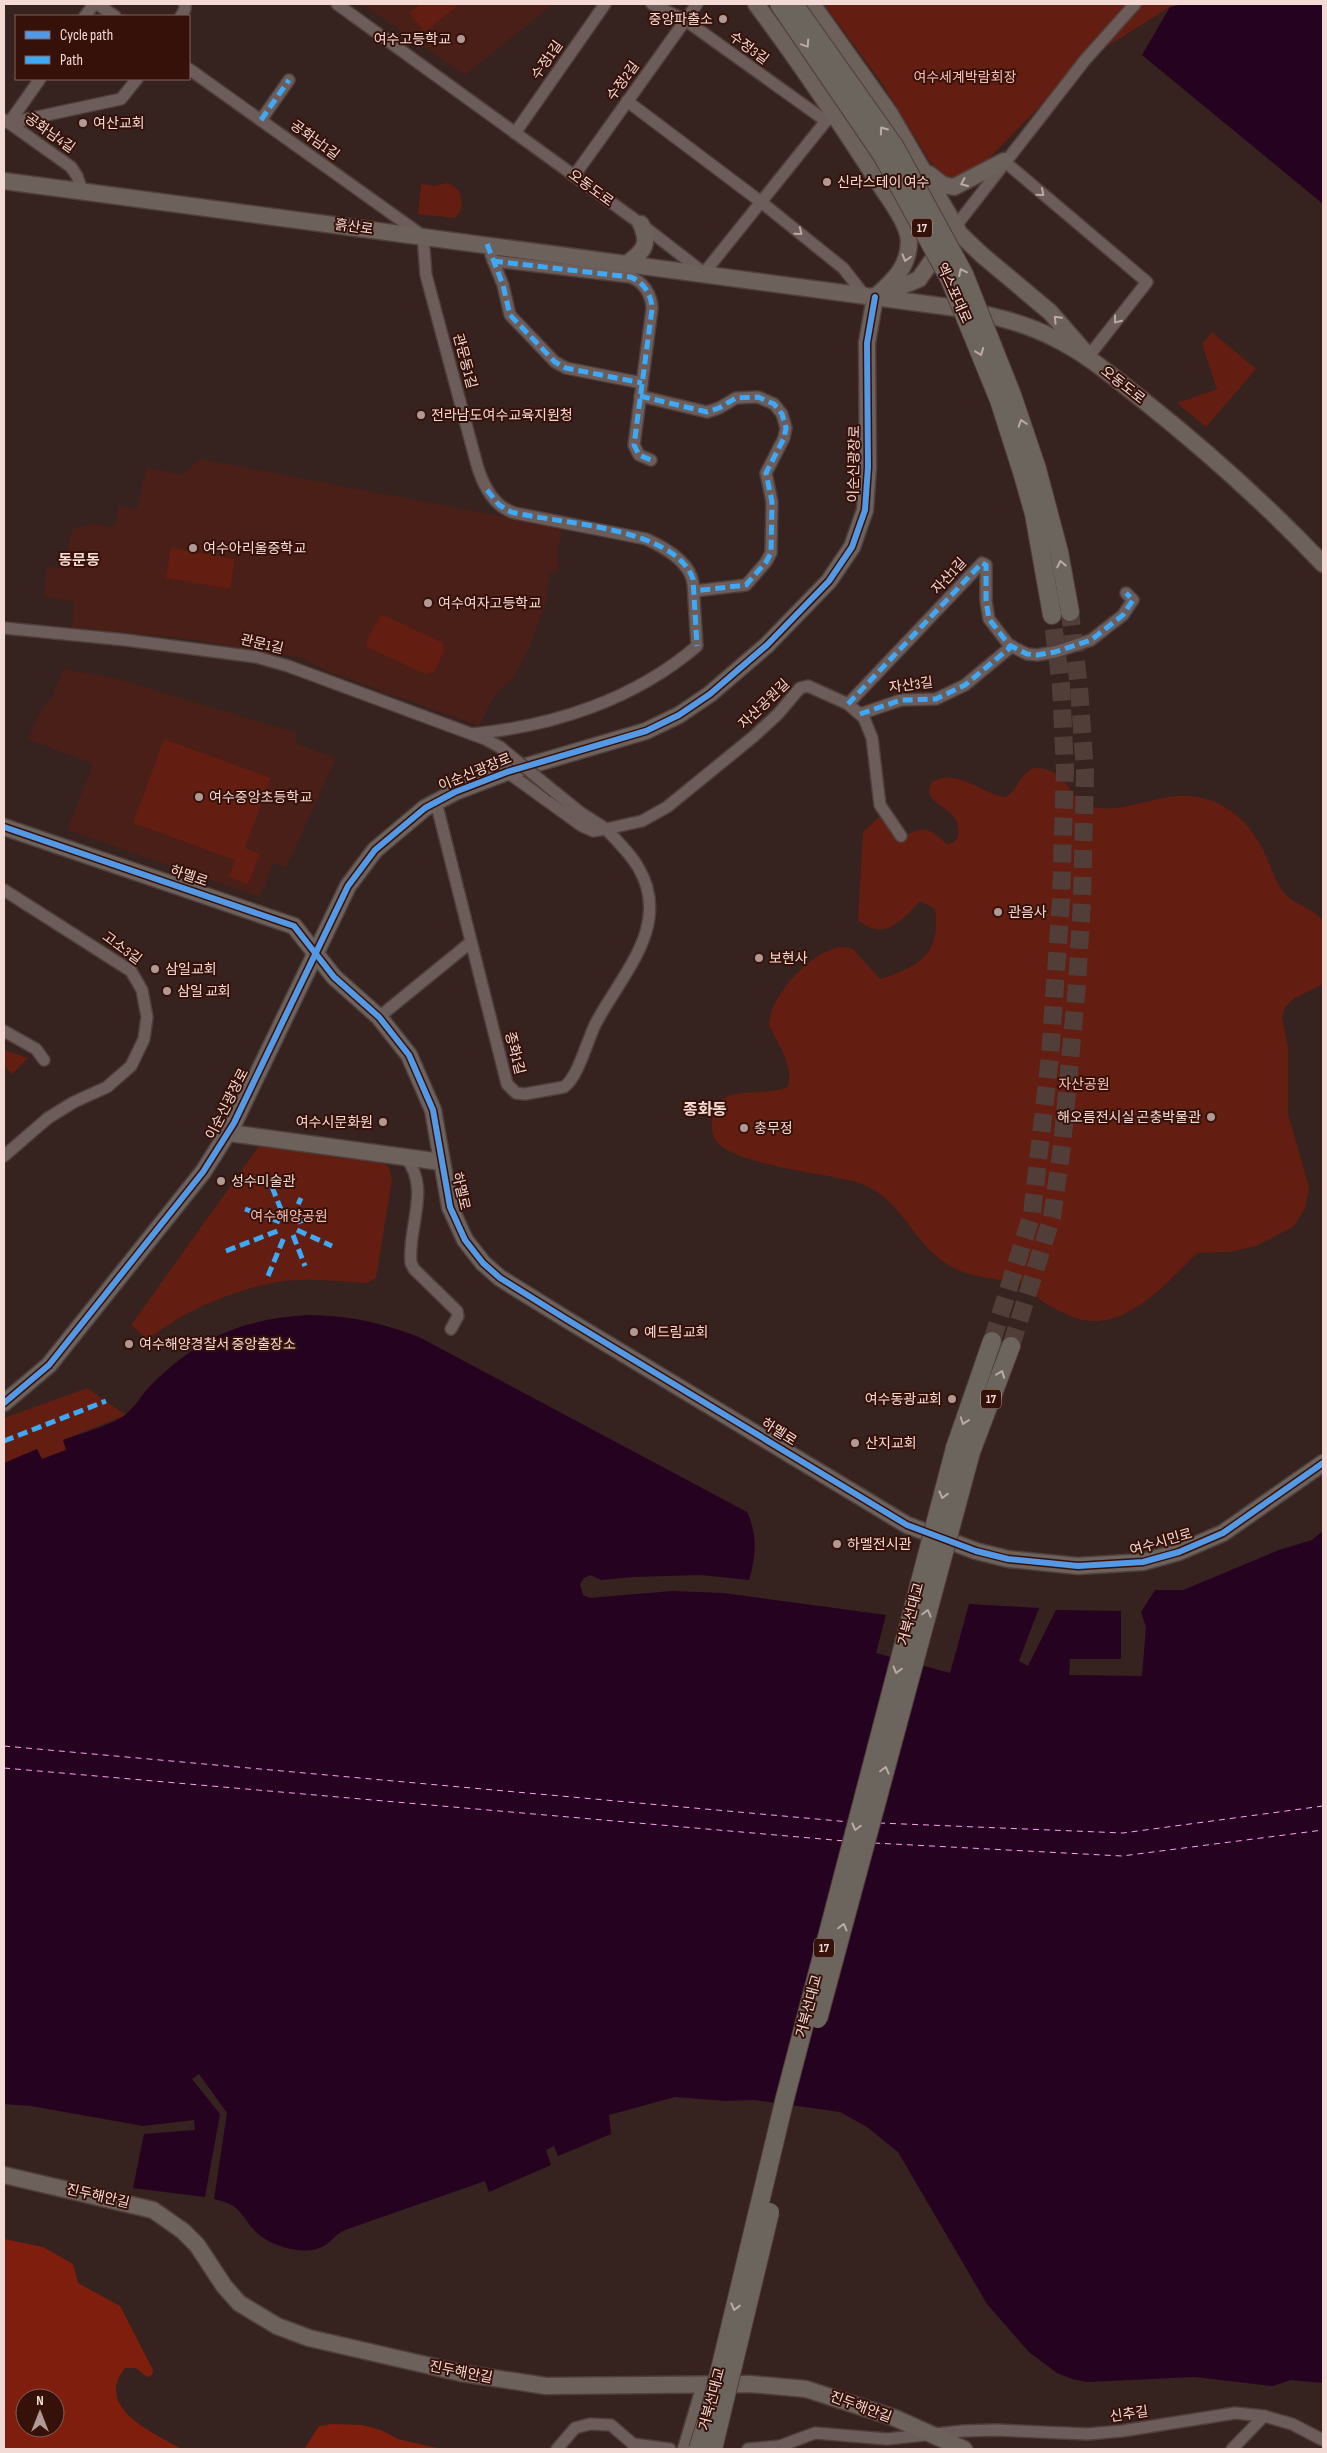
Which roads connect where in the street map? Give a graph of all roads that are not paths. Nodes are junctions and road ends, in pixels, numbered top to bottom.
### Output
1 (95, 4) edge
2 (337, 4) edge
3 (604, 4) edge
4 (652, 4) edge
5 (697, 4) edge
6 (756, 4) edge
7 (779, 4) edge
8 (794, 4) edge
9 (812, 4) edge
10 (1135, 4) edge
11 (86, 15) edge
12 (112, 15) edge
13 (685, 20) junction
14 (190, 70) edge
15 (39, 80) edge
16 (136, 80) edge
17 (289, 80) dead end
18 (628, 101) junction
19 (890, 114) junction
20 (831, 119) junction
21 (261, 120) junction
22 (6, 121) edge
23 (515, 133) junction
24 (851, 140) junction
25 (1004, 161) junction
26 (925, 170) junction
27 (574, 176) junction
28 (4, 181) edge
29 (82, 191) junction
30 (761, 202) junction
31 (641, 224) junction
32 (955, 226) junction
33 (423, 236) junction
34 (487, 244) junction
35 (493, 261) junction
36 (628, 263) junction
37 (704, 273) junction
38 (870, 297) junction
39 (1088, 357) junction
40 (642, 383) junction
41 (640, 396) junction
42 (651, 460) dead end
43 (1030, 472) junction
44 (1323, 564) edge
45 (694, 591) junction
46 (1126, 592) dead end
47 (1070, 612) tunnel mouth
48 (1052, 615) tunnel mouth
49 (4, 628) edge
50 (1012, 646) junction
51 (848, 704) junction
52 (860, 714) junction
53 (472, 734) junction
54 (507, 772) junction
55 (436, 802) junction
56 (4, 827) edge
57 (606, 829) junction
58 (901, 836) dead end
59 (4, 890) edge
60 (471, 942) junction
61 (315, 952) junction
62 (379, 1017) junction
63 (4, 1030) edge
64 (44, 1060) dead end
65 (229, 1133) junction
66 (4, 1156) edge
67 (405, 1157) junction
68 (442, 1162) junction
69 (451, 1329) dead end
70 (992, 1341) tunnel mouth
71 (1011, 1346) tunnel mouth
72 (4, 1403) edge
73 (963, 1450) junction
74 (1323, 1463) edge
75 (953, 1543) joint
76 (4, 2175) edge
77 (705, 2385) junction
78 (1264, 2416) junction
79 (933, 2434) junction
80 (1323, 2440) edge
81 (557, 2449) edge
82 (670, 2449) edge
83 (686, 2449) edge
84 (698, 2449) edge
85 (713, 2449) edge
86 (748, 2449) edge
87 (964, 2449) edge
88 (1232, 2449) edge

1 - 11 street
1 - 12 street
2 - 23 street, 오동도로
3 - 23 street, 수정1길
4 - 13 street, 수정3길
5 - 13 street, 수정2길
6 - 20 street
7 -> 43 main road, 엑스포대로 / 17, bridge
43 -> 8 main road, 엑스포대로 / 17, bridge
9 - 19 street
10 - 25 street
13 - 18 street, 수정2길
13 - 20 street, 수정3길
14 - 21 street, 공화남1길
15 - 22 street, 공화남4길
16 - 22 street
17 - 21 street
18 - 27 street, 수정2길
18 - 30 street
19 - 24 street
19 - 26 street
20 - 24 street
20 - 30 street
21 - 33 street, 공화남1길
22 - 29 street, 공화남4길
23 - 27 street, 오동도로
24 -> 38 street
25 -> 26 street
25 - 32 street
25 -> 39 street
26 - 32 street
27 - 31 street, 오동도로
28 - 29 street, 흙산로
29 - 33 street, 흙산로
30 - 37 street
30 -> 38 street
31 - 36 street
31 - 37 street, 오동도로
32 - 38 street, 오동도로
39 -> 32 street
33 - 34 street, 흙산로
33 - 45 street, 관문동1길
34 - 35 street
34 - 36 street, 흙산로
35 - 40 street
35 - 40 street
36 - 37 street, 흙산로
37 - 38 street, 오동도로
38 - 39 street, 오동도로
38 - 54 street, 이순신광장로
39 - 44 street, 오동도로
40 - 41 street
41 - 42 street
41 - 45 street
47 -> 43 main road, 엑스포대로 / 17
43 - 48 main road, 엑스포대로 / 17
45 - 53 street
46 - 50 street, 자산1길
49 - 53 street, 관문1길
50 - 51 street, 자산1길
50 - 52 street, 자산3길
51 - 52 street, 자산공원길
51 - 57 street, 자산공원길
52 - 58 street, 자산공원길
53 - 57 street, 관문1길, bridge
54 - 55 street, 이순신광장로
54 - 57 street, 자산공원길
55 - 60 street, 종화1길
55 - 61 street, 이순신광장로
56 - 61 street, 하멜로
57 - 60 street, 종화1길
59 - 66 street, 고소3길
60 - 62 street
61 - 62 street, 하멜로
61 - 65 street, 이순신광장로
62 - 68 street, 하멜로
63 - 64 street
65 - 67 street, 이순신광장로
65 - 72 street, 이순신광장로
67 - 68 street, 이순신광장로
67 - 69 street
68 - 75 street, 하멜로
70 -> 73 main road, 17
73 -> 71 main road, 17
73 -> 84 main road, 거북선대교 / 17, bridge
85 -> 73 main road, 거북선대교 / 17, bridge
74 - 75 street, 여수시민로
76 - 77 street, 진두해안길
77 - 79 street, 진두해안길
77 - 83 street
78 - 79 street, 신추길
78 - 80 street, 신추길
78 - 88 street
79 - 86 street, 신추길
79 - 87 street, 진두해안길
81 - 82 street

